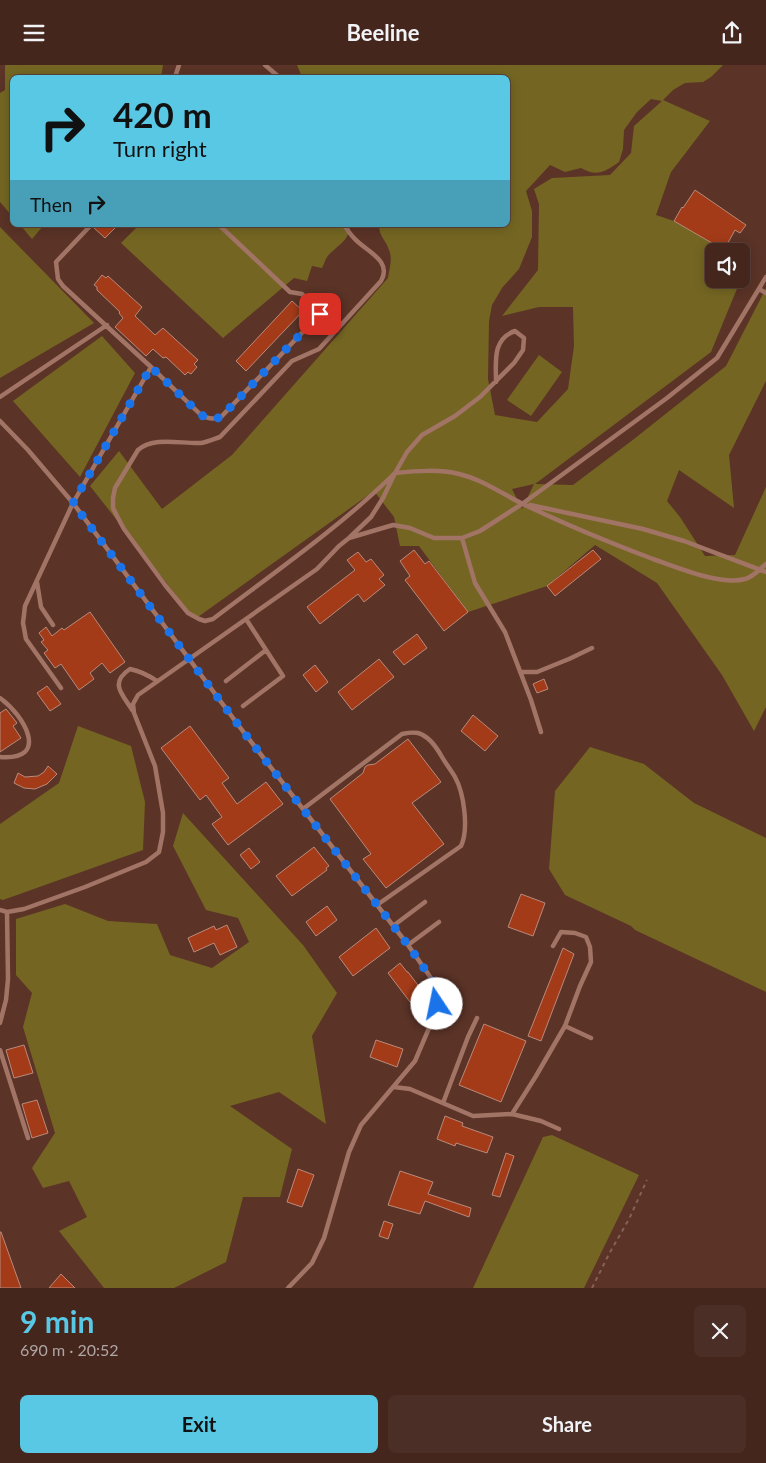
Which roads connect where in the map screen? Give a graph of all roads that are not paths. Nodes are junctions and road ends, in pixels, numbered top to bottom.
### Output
1 (265, 65) edge
2 (277, 75) edge
3 (90, 227) edge
4 (221, 227) edge
5 (346, 227) edge
6 (766, 277) edge
7 (759, 289) junction
8 (766, 293) edge
9 (107, 325) junction
10 (151, 367) junction
11 (496, 382) junction
12 (0, 397) edge
13 (0, 421) edge
14 (395, 473) junction
15 (73, 503) junction
16 (522, 504) junction
17 (350, 538) junction
18 (462, 538) junction
19 (766, 564) edge
20 (759, 570) junction
21 (766, 572) edge
22 (37, 581) junction
23 (246, 619) junction
24 (52, 625) dead end
25 (592, 648) dead end
26 (266, 650) junction
27 (189, 658) junction
28 (520, 672) junction
29 (147, 674) junction
30 (157, 681) junction
31 (226, 681) dead end
32 (61, 688) dead end
33 (147, 688) junction
34 (123, 696) junction
35 (0, 698) edge
36 (136, 699) junction
37 (243, 706) dead end
38 (134, 713) junction
39 (541, 732) dead end
40 (0, 757) edge
41 (303, 809) junction
42 (425, 902) dead end
43 (377, 905) junction
44 (0, 910) edge
45 (7, 912) junction
46 (439, 922) dead end
47 (393, 926) junction
48 (408, 945) junction
49 (553, 946) dead end
50 (477, 1018) dead end
51 (0, 1023) edge
52 (565, 1026) junction
53 (591, 1038) dead end
54 (0, 1050) edge
55 (394, 1087) junction
56 (443, 1103) junction
57 (512, 1114) junction
58 (559, 1129) dead end
59 (28, 1139) dead end
60 (288, 1288) edge

1 - 2 lane
3 - 9 lane
4 - 10 lane
5 - 14 lane
6 - 7 lane
7 - 8 lane
7 - 16 lane
9 - 10 lane
9 - 12 lane
10 - 15 lane
11 - 11 lane
11 - 14 lane
13 - 15 lane
14 - 16 lane
14 - 17 lane
15 - 22 lane
15 - 27 lane
16 - 18 lane
16 - 20 lane
16 - 20 lane
17 - 18 lane
17 - 23 lane
18 - 28 lane
19 - 20 lane
20 - 21 lane
22 - 24 lane
22 - 32 lane
23 - 26 lane
23 - 27 lane
25 - 28 lane
26 - 31 lane
26 - 37 lane
27 - 30 lane
27 - 41 lane
28 - 39 lane
29 - 30 lane
29 - 33 lane
29 - 34 lane
30 - 33 lane
33 - 36 lane
34 - 36 lane
34 - 38 lane
35 - 40 lane
36 - 38 lane
38 - 45 lane
41 - 43 lane
41 - 43 lane
42 - 47 lane
43 - 47 lane
44 - 45 lane
45 - 51 lane
46 - 48 lane
47 - 48 lane
48 - 55 lane
49 - 52 lane
50 - 56 lane
52 - 53 lane
52 - 57 lane
54 - 59 lane
55 - 56 lane
55 - 60 lane
56 - 57 lane
57 - 58 lane

